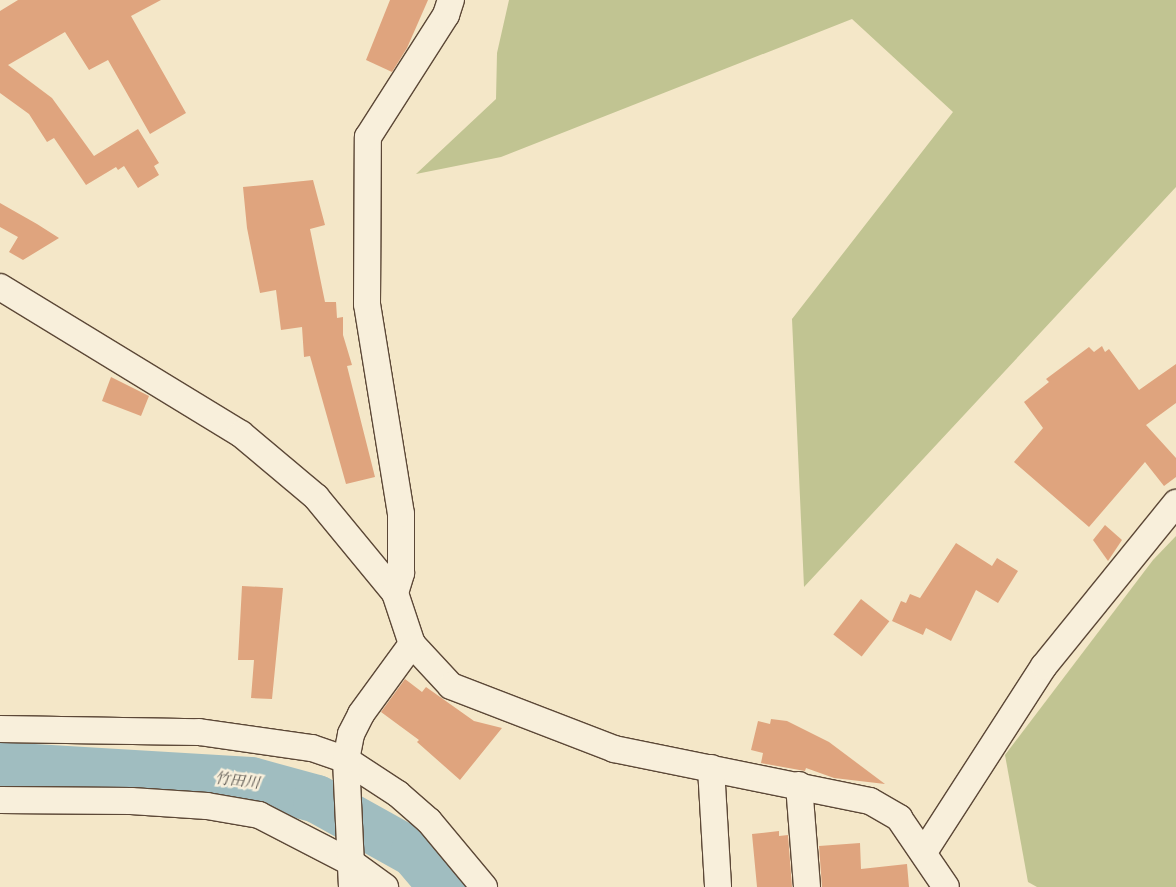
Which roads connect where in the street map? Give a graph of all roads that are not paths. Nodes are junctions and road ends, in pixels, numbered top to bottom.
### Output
1 (451, 0) edge
2 (0, 287) edge
3 (1176, 503) edge
4 (396, 593) junction
5 (412, 644) junction
6 (0, 729) edge
7 (347, 767) junction
8 (711, 768) junction
9 (799, 786) junction
10 (0, 800) edge
11 (924, 852) junction
12 (352, 867) edge
13 (385, 887) edge
14 (484, 887) edge
15 (718, 887) edge
16 (807, 887) edge
17 (946, 887) edge

1 - 4 street
2 - 4 street
3 - 11 street
4 - 5 street
5 - 7 street
5 - 8 street
6 - 7 street
7 - 12 street
7 - 14 street
8 - 9 street
8 - 15 street
9 - 11 street
9 - 16 street
10 - 12 street
11 - 17 street
12 - 13 street

